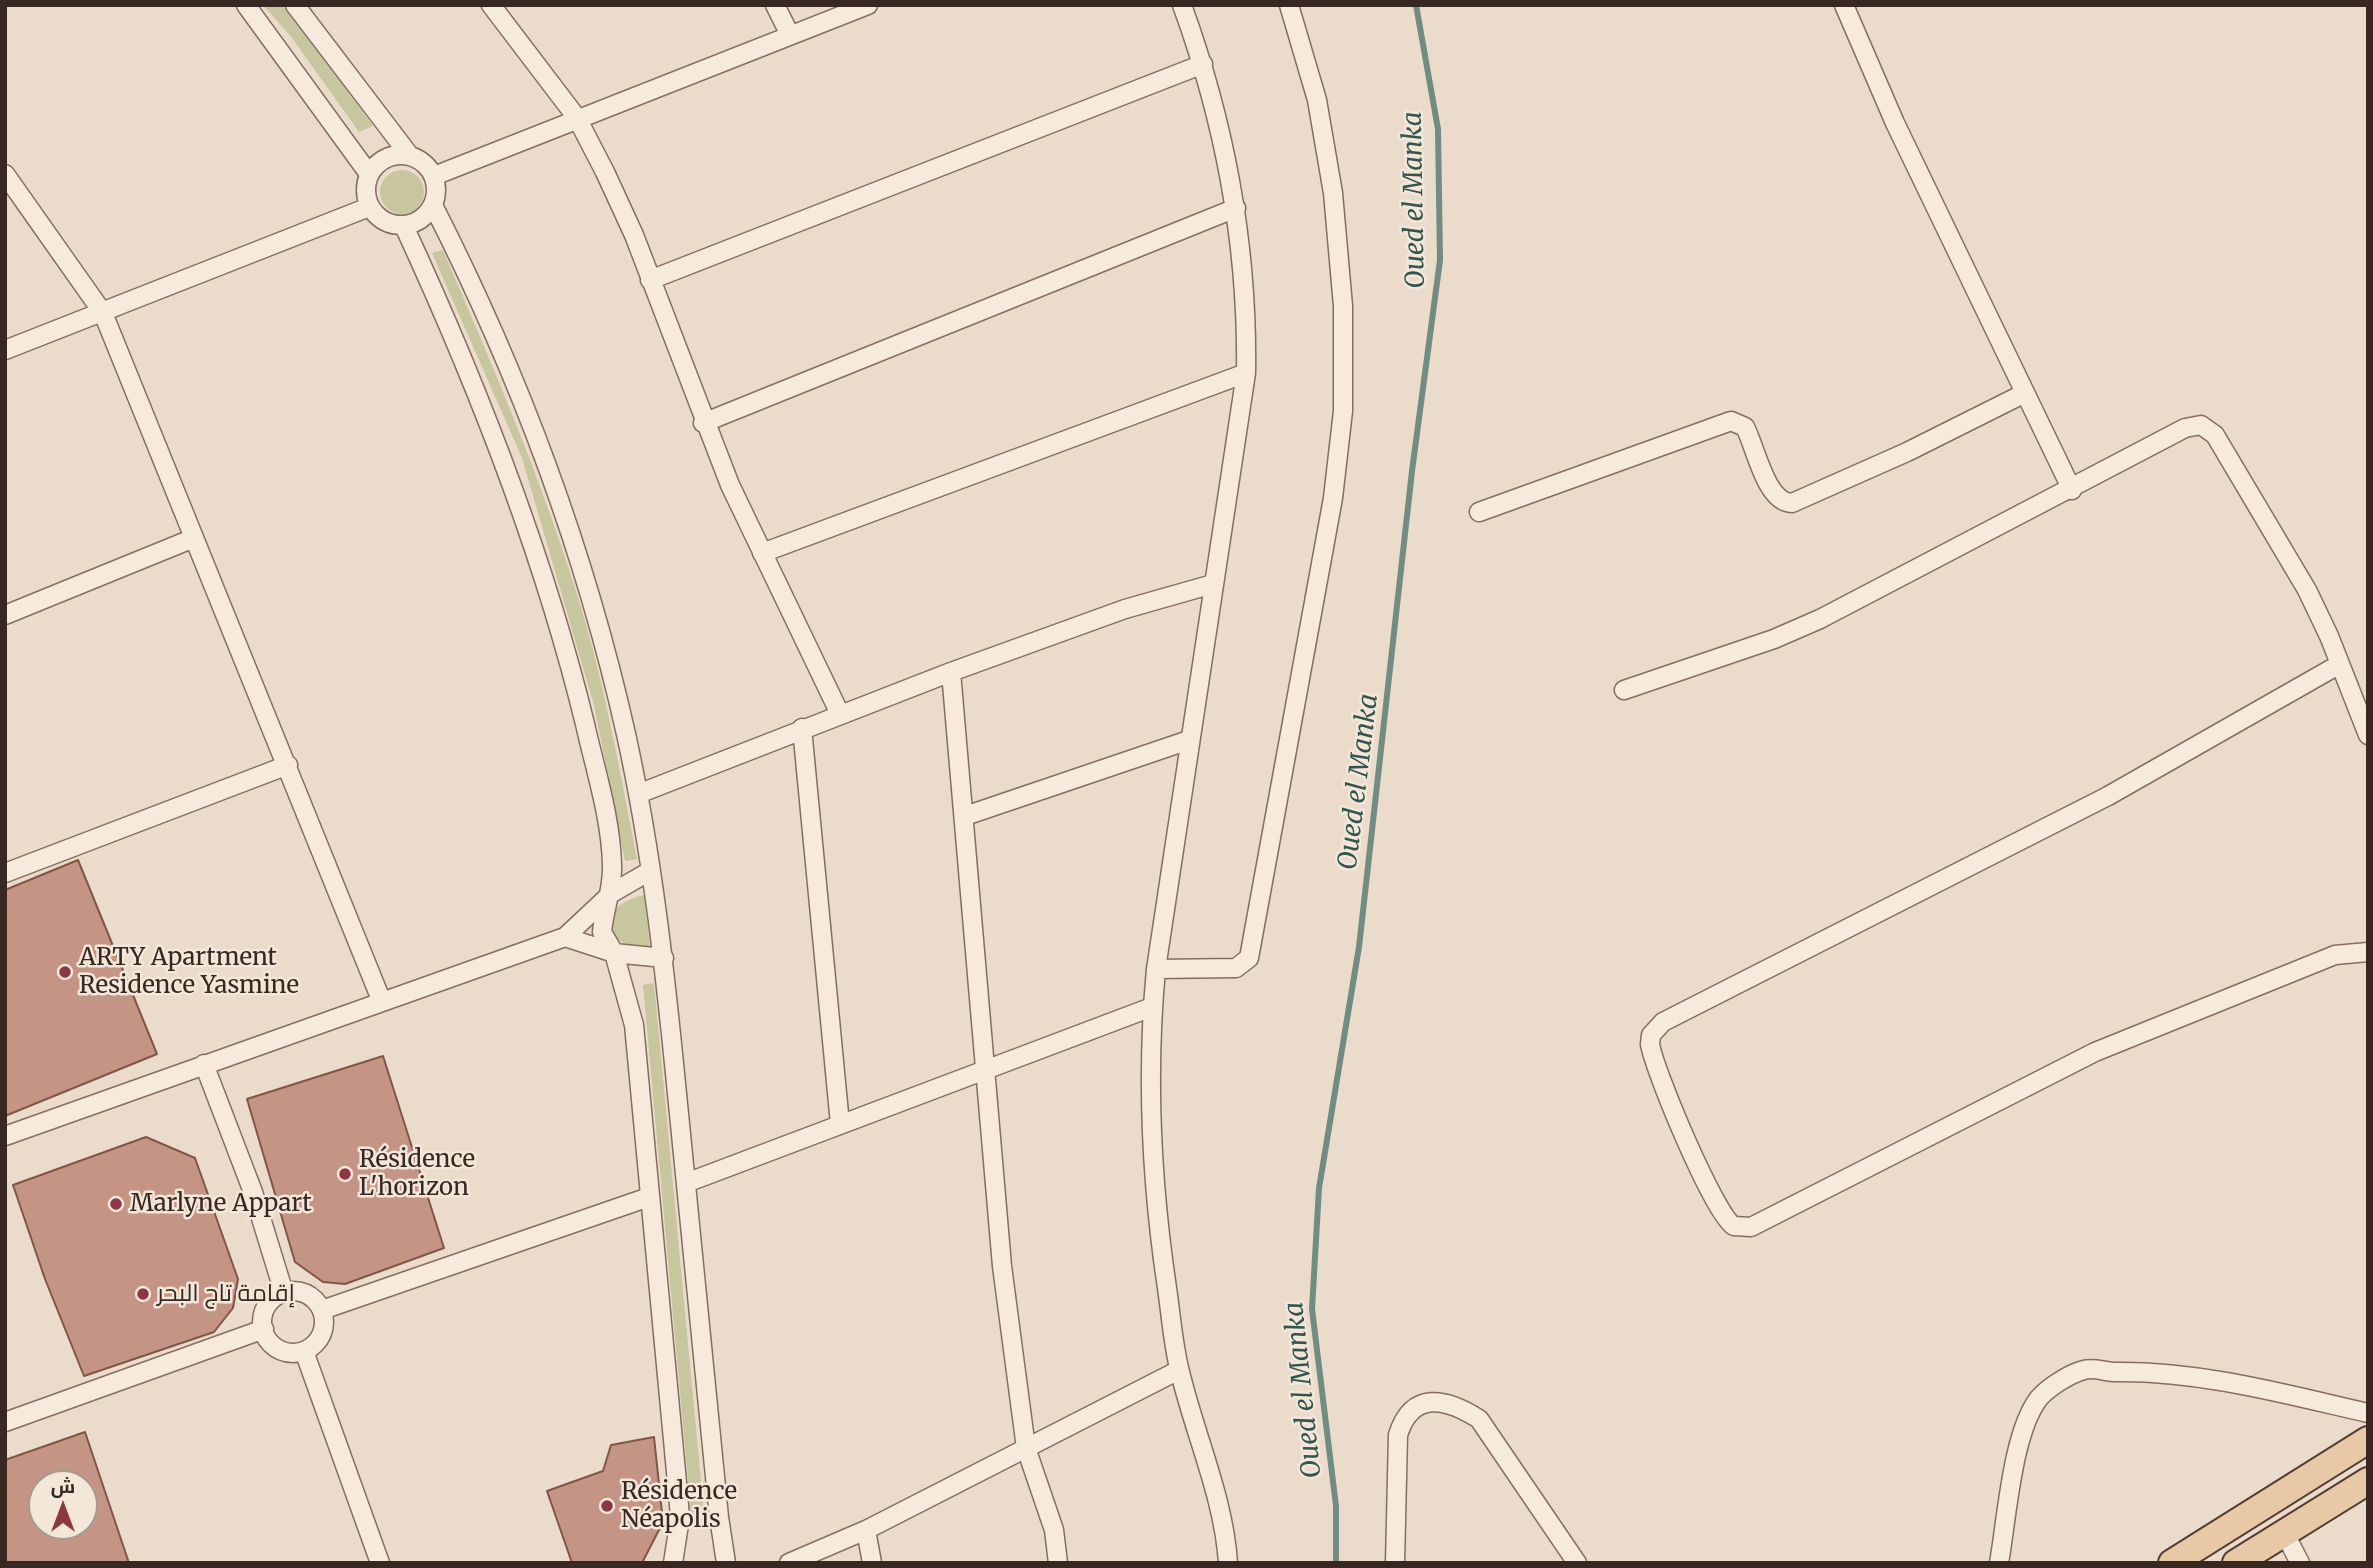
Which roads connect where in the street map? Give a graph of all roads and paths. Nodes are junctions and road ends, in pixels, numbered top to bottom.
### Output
1 (246, 5) edge
2 (295, 5) edge
3 (491, 5) edge
4 (775, 5) edge
5 (868, 5) edge
6 (1182, 5) edge
7 (1289, 5) edge
8 (1844, 5) edge
9 (790, 35) junction
10 (1203, 64) junction
11 (576, 118) junction
12 (410, 156) junction
13 (5, 174) edge
14 (369, 174) junction
15 (434, 176) junction
16 (433, 205) junction
17 (369, 206) junction
18 (1236, 208) junction
19 (404, 226) junction
20 (650, 280) junction
21 (103, 313) junction
22 (5, 350) edge
23 (1246, 373) junction
24 (2023, 394) junction
25 (703, 423) junction
26 (2072, 490) junction
27 (1479, 512) dead end
28 (194, 538) junction
29 (762, 553) junction
30 (1213, 584) junction
31 (5, 615) edge
32 (2340, 664) junction
33 (951, 672) junction
34 (1624, 691) dead end
35 (840, 714) junction
36 (802, 728) junction
37 (2368, 735) edge
38 (1189, 740) junction
39 (288, 765) junction
40 (638, 794) junction
41 (965, 816) junction
42 (650, 871) junction
43 (5, 873) edge
44 (612, 893) junction
45 (565, 937) junction
46 (2368, 951) edge
47 (614, 953) junction
48 (664, 958) junction
49 (1156, 969) junction
50 (382, 1002) junction
51 (1153, 1007) junction
52 (204, 1064) junction
53 (986, 1070) junction
54 (841, 1124) junction
55 (5, 1136) edge
56 (686, 1183) junction
57 (649, 1197) junction
58 (284, 1293) junction
59 (322, 1310) junction
60 (264, 1329) junction
61 (304, 1351) junction
62 (1179, 1370) junction
63 (2368, 1413) edge
64 (5, 1422) edge
65 (2368, 1440) edge
66 (1026, 1448) junction
67 (2368, 1480) edge
68 (866, 1530) junction
69 (2284, 1532) junction
70 (380, 1563) edge
71 (673, 1563) edge
72 (726, 1563) edge
73 (789, 1563) edge
74 (872, 1563) edge
75 (1058, 1563) edge
76 (1228, 1563) edge
77 (1395, 1563) edge
78 (1577, 1563) edge
79 (1999, 1563) edge
80 (2172, 1563) edge
81 (2236, 1563) edge
82 (2301, 1563) edge

1 - 14 street
2 - 12 street
3 - 11 street
4 - 9 street
5 - 9 street
6 - 10 street
7 - 49 street
8 - 24 street
9 - 11 street
10 - 18 street
10 - 20 street
11 - 15 street
11 - 20 street
12 - 14 street
12 - 15 street
13 - 21 street
14 - 17 street
15 - 16 street
16 - 19 street
16 - 40 street
17 - 19 street
17 - 21 street
18 - 23 street
18 - 25 street
19 - 44 street
20 - 25 street
21 - 22 street
21 - 28 street
23 - 29 street
23 - 30 street
24 - 26 street
24 - 27 street
25 - 29 street
26 - 32 street
26 - 34 street
28 - 31 street
28 - 39 street
29 - 35 street
30 - 33 street
30 - 38 street
32 - 37 street
32 - 46 street
33 - 35 street
33 - 41 street
35 - 36 street
36 - 40 street
36 - 54 street
38 - 41 street
38 - 49 street
39 - 43 street
39 - 50 street
40 - 42 street
41 - 53 street
42 - 44 street
42 - 48 street
44 - 45 street
44 - 47 street
45 - 47 street
45 - 50 street
47 - 48 street
47 - 57 street
48 - 56 street
49 - 51 street
50 - 52 street
51 - 53 street
51 - 62 street
52 - 55 street
52 - 58 street
53 - 54 street
53 - 66 street
54 - 56 street
56 - 72 street
57 - 59 street
57 - 71 street
58 - 59 street
58 - 60 street
59 - 61 street
60 - 61 street
60 - 64 street
61 - 70 street
62 - 66 street
62 - 76 street
63 - 79 street
65 - 80 main road
66 - 68 street
66 - 75 street
67 - 69 main road
68 - 73 street
68 - 74 street
69 - 81 main road
69 - 82 street
77 - 78 street

